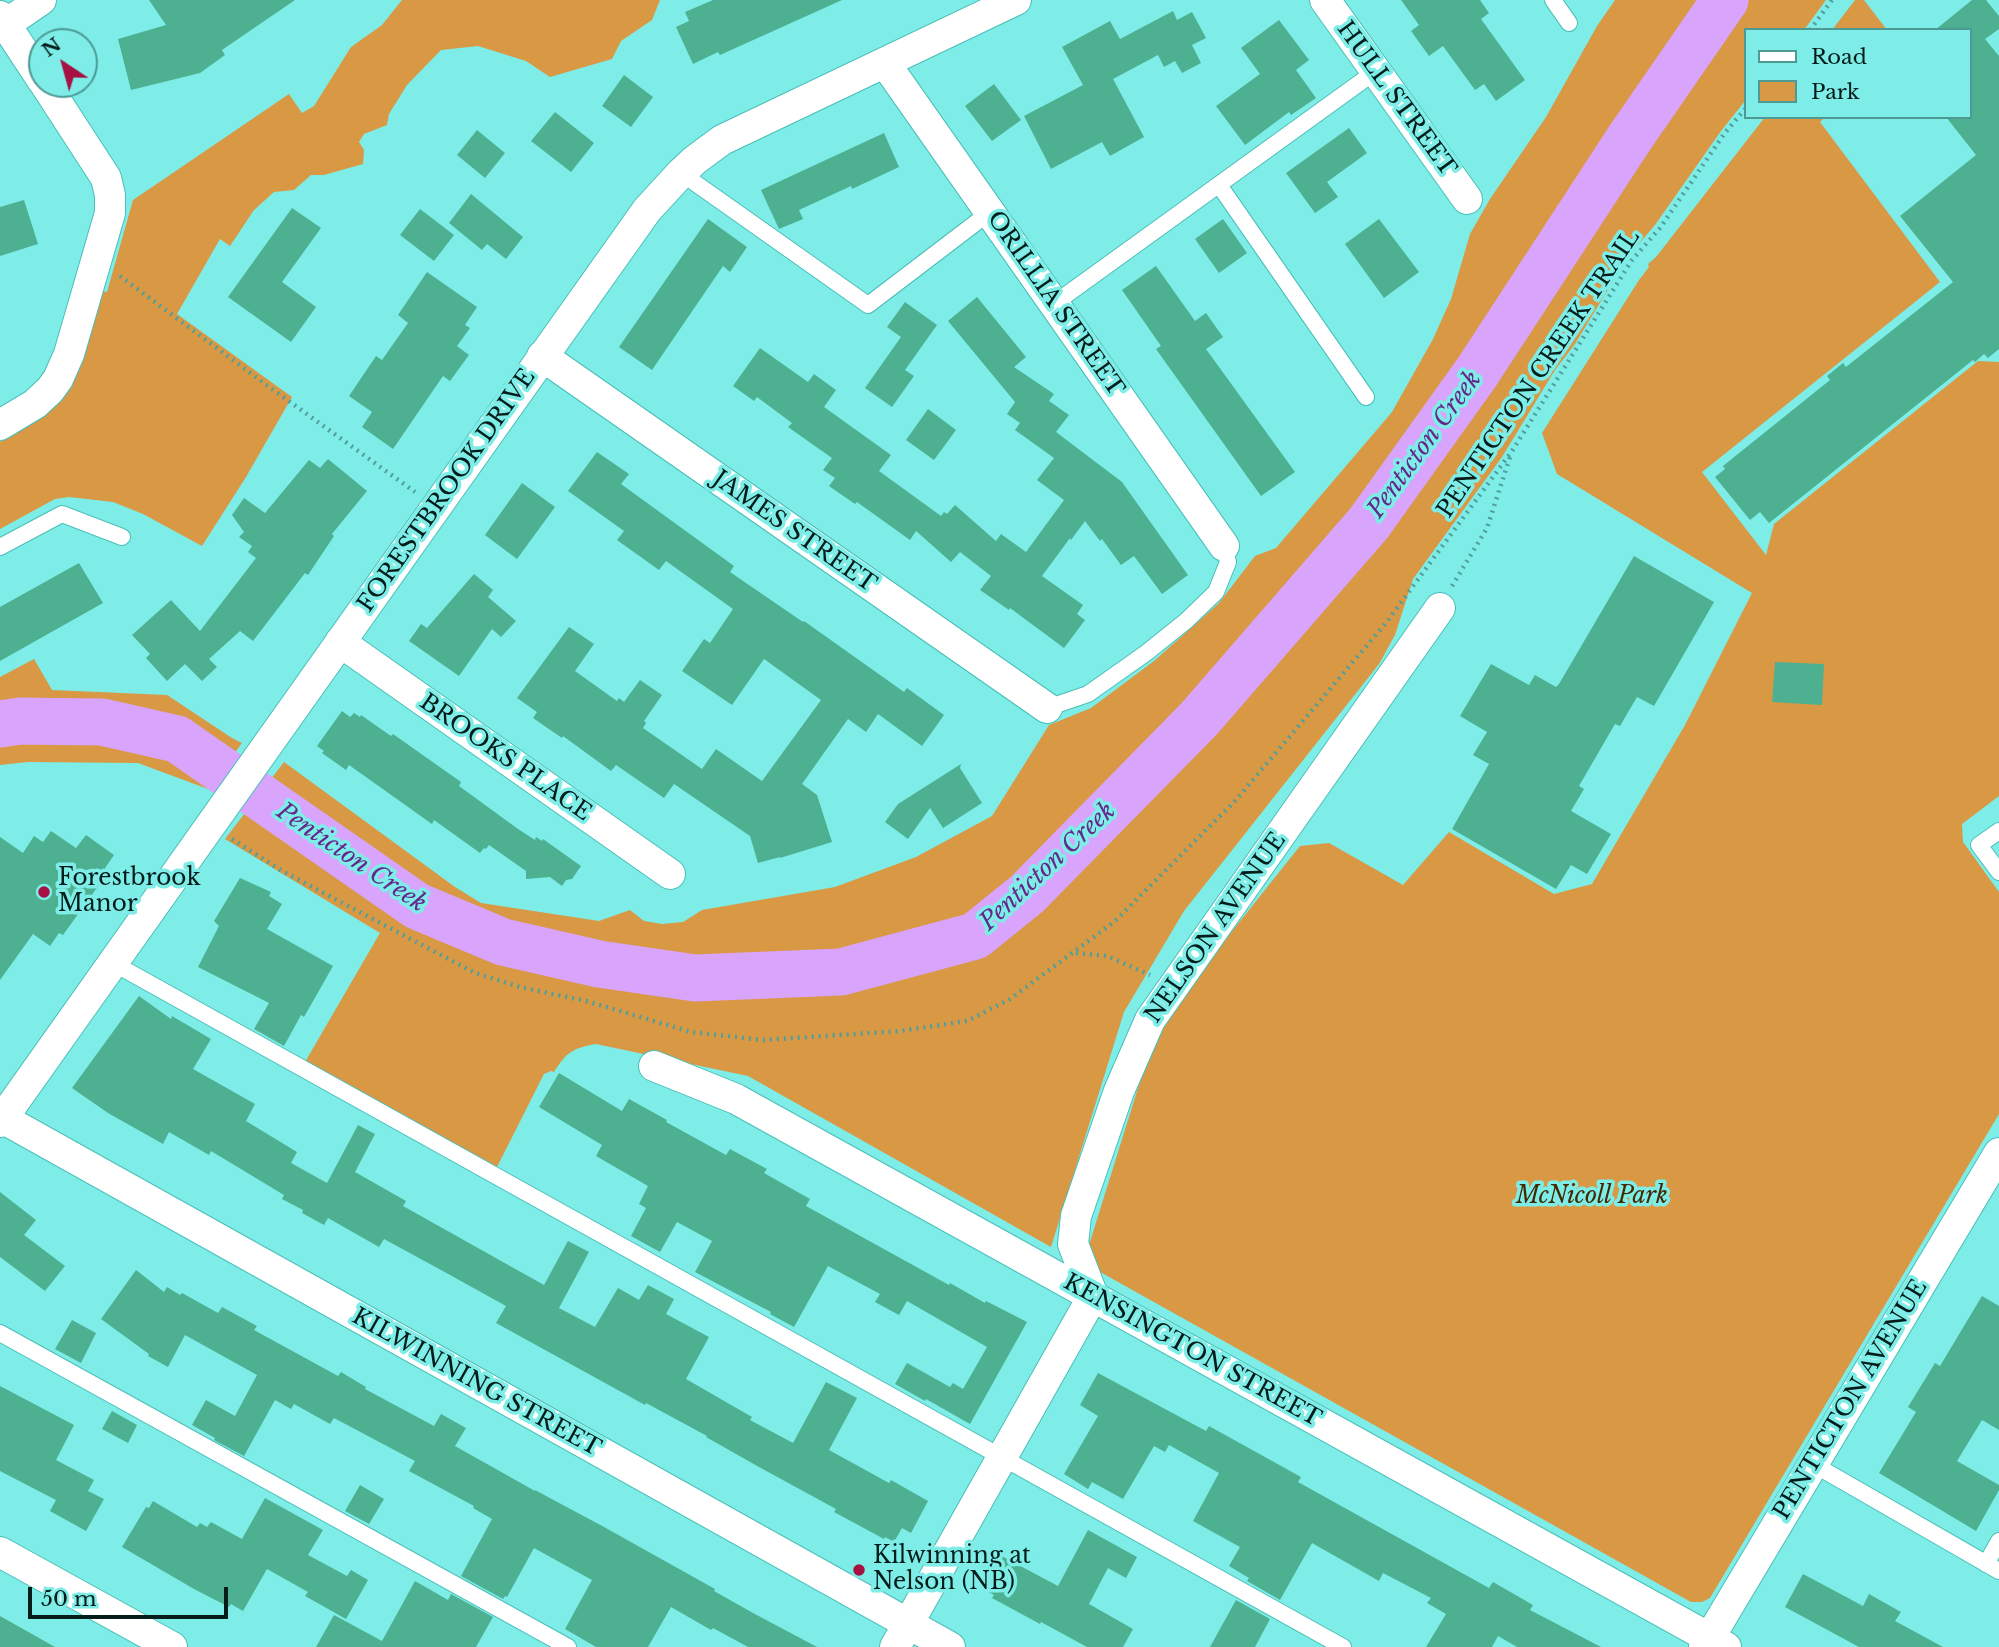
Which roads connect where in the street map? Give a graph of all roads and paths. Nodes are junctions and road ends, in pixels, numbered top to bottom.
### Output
1 (41, 0) edge
2 (1016, 0) edge
3 (1325, 0) edge
4 (1553, 0) edge
5 (1832, 0) edge
6 (3, 20) edge
7 (1569, 23) dead end
8 (1811, 28) edge
9 (28, 59) edge
10 (885, 63) junction
11 (1376, 71) junction
12 (54, 98) edge
13 (1744, 110) edge
14 (681, 173) junction
15 (1219, 185) junction
16 (1467, 199) dead end
17 (990, 212) junction
18 (98, 260) junction
19 (1055, 303) junction
20 (542, 355) junction
21 (1366, 397) dead end
22 (0, 425) edge
23 (1512, 451) junction
24 (436, 507) junction
25 (122, 537) dead end
26 (1224, 546) joint
27 (0, 547) edge
28 (1440, 608) joint
29 (340, 642) junction
30 (1047, 708) joint
31 (211, 825) junction
32 (1999, 831) edge
33 (1999, 872) edge
34 (670, 874) dead end
35 (1075, 953) junction
36 (113, 962) junction
37 (1173, 987) junction
38 (654, 1066) dead end
39 (1, 1120) edge
40 (1999, 1153) edge
41 (1093, 1296) junction
42 (0, 1333) edge
43 (1002, 1457) junction
44 (1813, 1464) junction
45 (1999, 1541) edge
46 (0, 1552) edge
47 (1993, 1567) edge
48 (902, 1635) edge
49 (1713, 1644) edge
50 (172, 1647) edge
51 (568, 1647) edge
52 (950, 1647) edge
53 (1343, 1647) edge

1 - 6 street
2 - 10 street, FORESTBROOK DRIVE
3 - 11 street, HULL STREET
4 - 7 lane
5 - 8 path
6 - 9 street
10 - 14 street, FORESTBROOK DRIVE
10 - 17 street, ORILLIA STREET
11 - 15 lane
11 - 16 street, HULL STREET
12 - 18 street
13 - 23 path, PENTICTON CREEK TRAIL
14 - 17 lane
14 - 20 street, FORESTBROOK DRIVE
15 - 19 lane
15 - 21 lane
17 - 19 street, ORILLIA STREET
18 - 22 street
18 - 24 path
19 - 26 street, ORILLIA STREET
20 - 24 street, FORESTBROOK DRIVE
20 - 30 street, JAMES STREET
23 - 28 path
23 - 35 path, PENTICTON CREEK TRAIL
24 - 29 street, FORESTBROOK DRIVE
25 - 27 lane
26 - 30 lane
28 - 37 street, NELSON AVENUE
29 - 31 street, FORESTBROOK DRIVE
29 - 34 street, BROOKS PLACE
31 - 35 path, PENTICTON CREEK TRAIL
31 - 36 street, FORESTBROOK DRIVE
32 - 33 lane
35 - 37 path
36 - 39 street, FORESTBROOK DRIVE
36 - 43 lane
37 - 41 street, NELSON AVENUE
38 - 41 street, KENSINGTON STREET
39 - 48 street, KILWINNING STREET
40 - 44 street, PENTICTON AVENUE
41 - 43 street
41 - 49 street, KENSINGTON STREET
42 - 51 lane
43 - 48 street
43 - 53 lane
44 - 47 lane
44 - 49 street, PENTICTON AVENUE
45 - 47 lane
46 - 50 street
48 - 52 street, KILWINNING STREET

